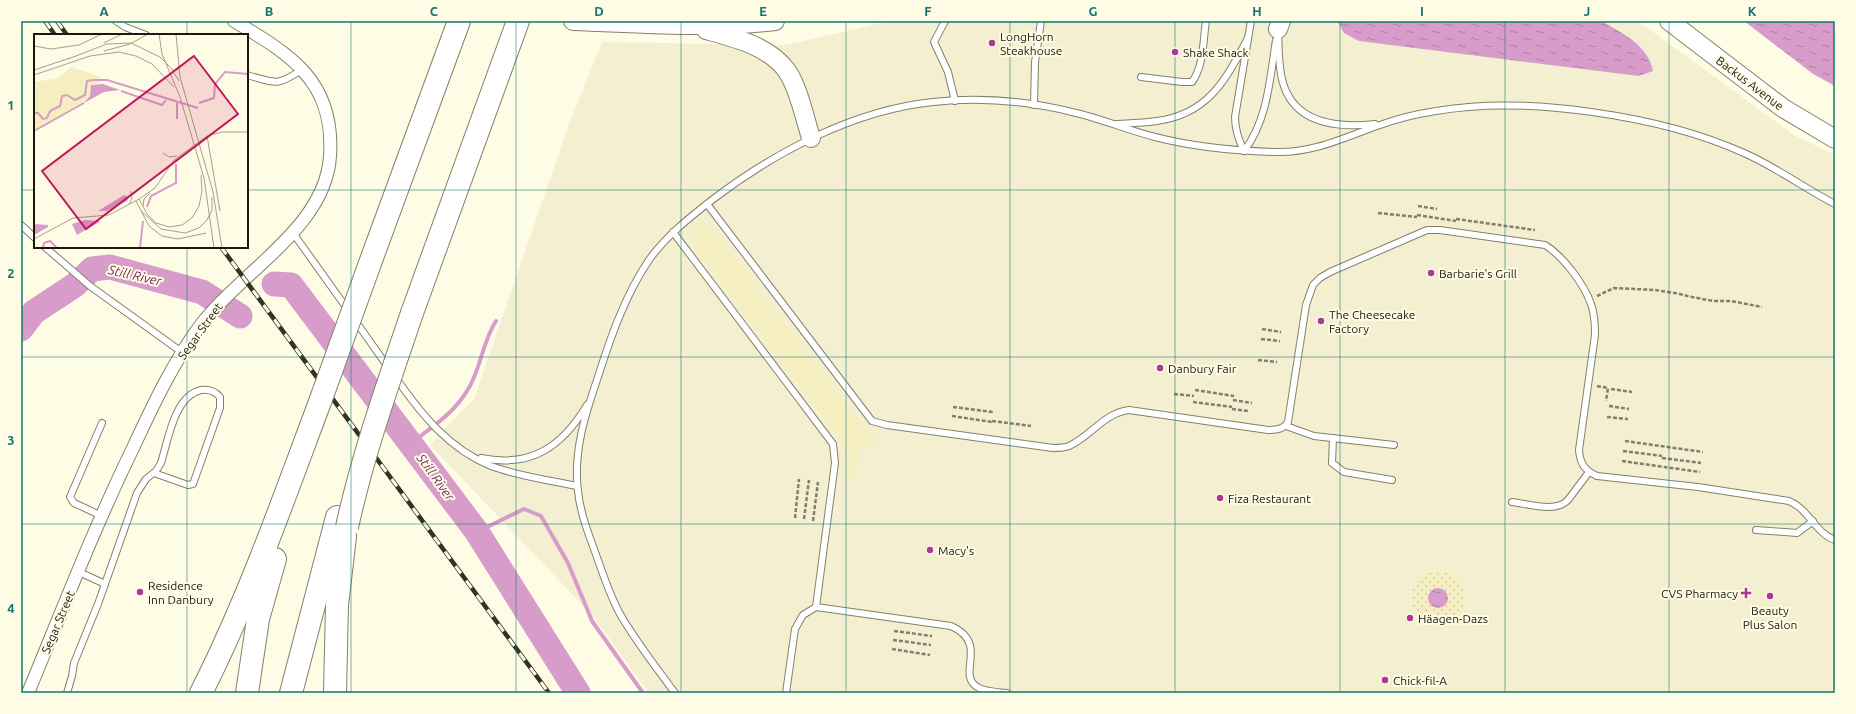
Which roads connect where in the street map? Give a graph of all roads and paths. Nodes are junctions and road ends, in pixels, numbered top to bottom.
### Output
1 (116, 21) edge
2 (234, 21) edge
3 (459, 21) edge
4 (518, 21) edge
5 (573, 21) edge
6 (775, 21) edge
7 (945, 21) edge
8 (1041, 21) edge
9 (1206, 21) edge
10 (1251, 21) edge
11 (1669, 21) edge
12 (629, 22) edge
13 (686, 24) junction
14 (1280, 24) edge
15 (143, 34) edge
16 (1248, 38) junction
17 (303, 69) junction
18 (248, 75) edge
19 (1141, 77) dead end
20 (955, 101) junction
21 (1034, 105) junction
22 (1384, 123) junction
23 (1113, 124) junction
24 (811, 138) junction
25 (1835, 139) edge
26 (1244, 151) junction
27 (707, 204) junction
28 (1835, 204) edge
29 (1418, 206) dead end
30 (1437, 209) dead end
31 (1378, 213) dead end
32 (21, 226) edge
33 (1535, 230) dead end
34 (673, 232) junction
35 (294, 233) junction
36 (34, 237) edge
37 (46, 248) edge
38 (1597, 296) dead end
39 (1762, 306) dead end
40 (1262, 329) dead end
41 (1282, 332) dead end
42 (1261, 339) dead end
43 (1280, 341) dead end
44 (183, 352) junction
45 (1258, 360) dead end
46 (1277, 362) dead end
47 (1597, 386) dead end
48 (1611, 389) dead end
49 (1195, 390) dead end
50 (1632, 392) dead end
51 (1174, 394) dead end
52 (591, 396) junction
53 (1194, 396) dead end
54 (1234, 396) dead end
55 (1233, 400) dead end
56 (1606, 401) dead end
57 (1193, 402) dead end
58 (1252, 403) dead end
59 (1609, 406) dead end
60 (953, 407) dead end
61 (1629, 409) dead end
62 (1248, 411) dead end
63 (993, 412) dead end
64 (952, 416) dead end
65 (1607, 416) dead end
66 (1628, 419) dead end
67 (102, 423) dead end
68 (1031, 426) dead end
69 (1286, 426) junction
70 (1333, 438) junction
71 (1625, 441) dead end
72 (1394, 445) dead end
73 (1623, 451) dead end
74 (1703, 452) dead end
75 (473, 457) junction
76 (1622, 461) dead end
77 (1701, 463) dead end
78 (1589, 472) junction
79 (1700, 472) dead end
80 (154, 473) junction
81 (296, 476) junction
82 (800, 479) dead end
83 (809, 480) dead end
84 (1392, 480) dead end
85 (818, 482) dead end
86 (577, 486) junction
87 (1512, 502) dead end
88 (102, 516) junction
89 (795, 518) dead end
90 (804, 519) dead end
91 (813, 521) dead end
92 (1813, 521) junction
93 (342, 522) junction
94 (1756, 530) dead end
95 (1835, 540) edge
96 (79, 572) junction
97 (105, 584) junction
98 (816, 607) junction
99 (894, 631) dead end
100 (932, 636) dead end
101 (893, 640) dead end
102 (931, 645) dead end
103 (892, 649) dead end
104 (930, 655) dead end
105 (28, 693) edge
106 (67, 693) edge
107 (202, 693) edge
108 (247, 693) edge
109 (291, 693) edge
110 (335, 693) edge
111 (675, 693) edge
112 (786, 693) edge
113 (1007, 693) edge

1 - 15 lane
2 - 17 street, Segar Street
3 - 81 highway, bridge
4 - 93 highway, bridge
5 - 12 main road
6 - 13 main road
7 - 20 lane
8 - 21 lane
9 - 19 lane
10 - 16 lane
11 - 25 main road, Backus Avenue
12 - 13 main road
13 - 24 main road
14 - 22 lane
14 - 26 lane
16 - 23 lane
16 - 26 lane
17 - 18 lane
17 - 35 street, Segar Street
20 - 21 lane
20 - 24 lane
21 - 23 lane
22 - 26 lane
22 - 28 lane
23 - 26 lane
24 - 27 lane
27 - 34 lane
27 - 69 lane
29 - 30 path
31 - 33 path
32 - 36 lane
34 - 52 lane
34 - 98 lane
35 - 44 street, Segar Street
35 - 75 lane
37 - 44 lane
38 - 39 path
40 - 41 path
42 - 43 path
44 - 88 street, Segar Street
45 - 46 path
47 - 56 path
48 - 50 path
49 - 54 path
51 - 53 path
52 - 75 lane
52 - 86 lane
55 - 58 path
57 - 62 path
59 - 61 path
60 - 63 path
64 - 68 path
65 - 66 path
67 - 88 lane
69 - 70 lane
69 - 78 lane
70 - 72 lane
70 - 84 lane
71 - 74 path
73 - 77 path
75 - 86 lane
76 - 79 path
78 - 87 lane
78 - 92 lane
80 - 80 lane
80 - 97 lane
81 - 107 highway
81 - 108 highway
82 - 89 path
83 - 90 path
85 - 91 path
86 - 111 lane
88 - 96 street, Segar Street
92 - 94 lane
92 - 95 lane
93 - 109 highway
93 - 110 highway
96 - 97 lane
96 - 105 street, Segar Street
97 - 106 lane
98 - 112 lane
98 - 113 lane
99 - 100 path
101 - 102 path
103 - 104 path

